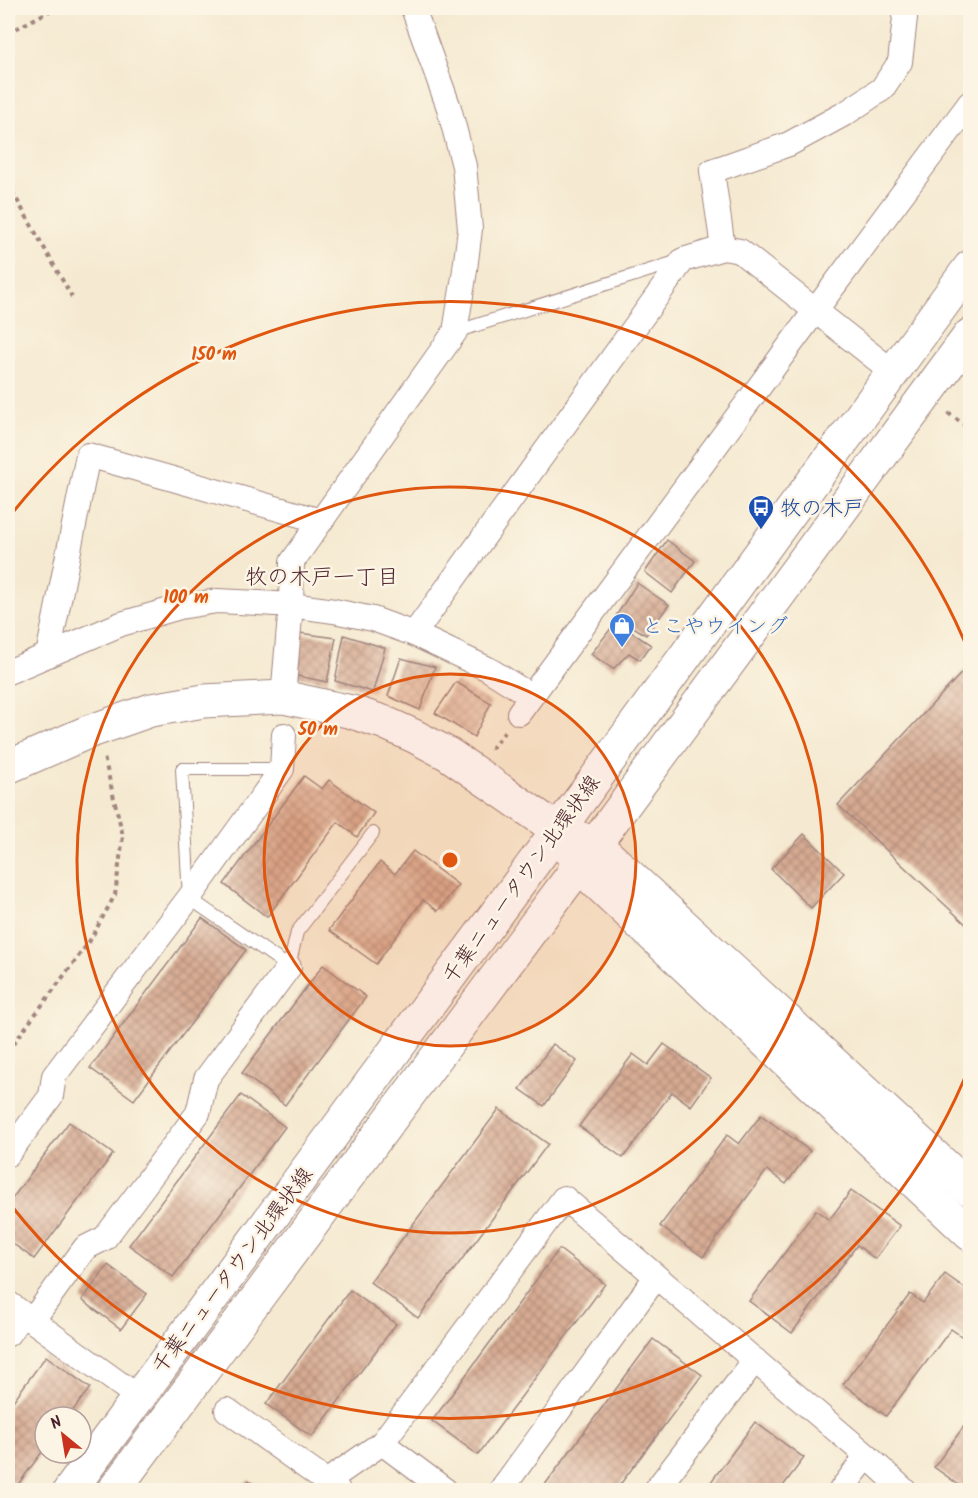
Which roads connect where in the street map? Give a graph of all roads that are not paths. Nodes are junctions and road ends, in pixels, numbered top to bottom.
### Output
1 (413, 8) edge
2 (902, 8) edge
3 (970, 103) edge
4 (723, 248) junction
5 (683, 260) junction
6 (970, 267) edge
7 (815, 311) junction
8 (455, 332) junction
9 (970, 335) edge
10 (893, 372) junction
11 (321, 521) junction
12 (291, 605) junction
13 (414, 634) junction
14 (48, 655) junction
15 (8, 672) edge
16 (284, 697) junction
17 (284, 735) dead end
18 (8, 766) edge
19 (282, 769) junction
20 (558, 830) junction
21 (373, 833) dead end
22 (587, 855) junction
23 (189, 898) junction
24 (289, 968) junction
25 (8, 1154) edge
26 (970, 1190) edge
27 (970, 1234) edge
28 (656, 1277) junction
29 (20, 1313) edge
30 (8, 1334) edge
31 (755, 1360) junction
32 (138, 1397) junction
33 (227, 1410) dead end
34 (382, 1443) junction
35 (867, 1456) junction
36 (332, 1486) edge
37 (70, 1491) edge
38 (114, 1491) edge
39 (445, 1491) edge
40 (501, 1491) edge
41 (656, 1491) edge
42 (841, 1491) edge
43 (904, 1491) edge

1 - 8 street
2 - 4 street
3 - 7 street
4 - 5 street
4 - 7 street
5 - 8 lane
5 - 13 street
6 - 10 main road, 千葉ニュータウン北環状線
7 - 10 street
7 - 13 street
8 - 11 street
9 - 22 main road, 千葉ニュータウン北環状線
10 - 20 main road, 千葉ニュータウン北環状線
11 - 12 street
11 - 14 street
12 - 13 street
12 - 14 street
12 - 16 street
14 - 15 street
16 - 18 main road
16 - 20 main road
17 - 19 street
19 - 23 street
19 - 23 lane
20 - 22 main road
20 - 32 main road, 千葉ニュータウン北環状線
21 - 24 lane
22 - 26 main road
22 - 27 main road
22 - 38 main road, 千葉ニュータウン北環状線
23 - 24 lane
23 - 25 street
24 - 29 street
28 - 31 street
28 - 34 street
28 - 40 street
29 - 30 street
29 - 32 street
31 - 35 street
31 - 41 street
32 - 37 main road, 千葉ニュータウン北環状線
33 - 36 street
34 - 36 street
34 - 39 street
35 - 42 street
35 - 43 street

